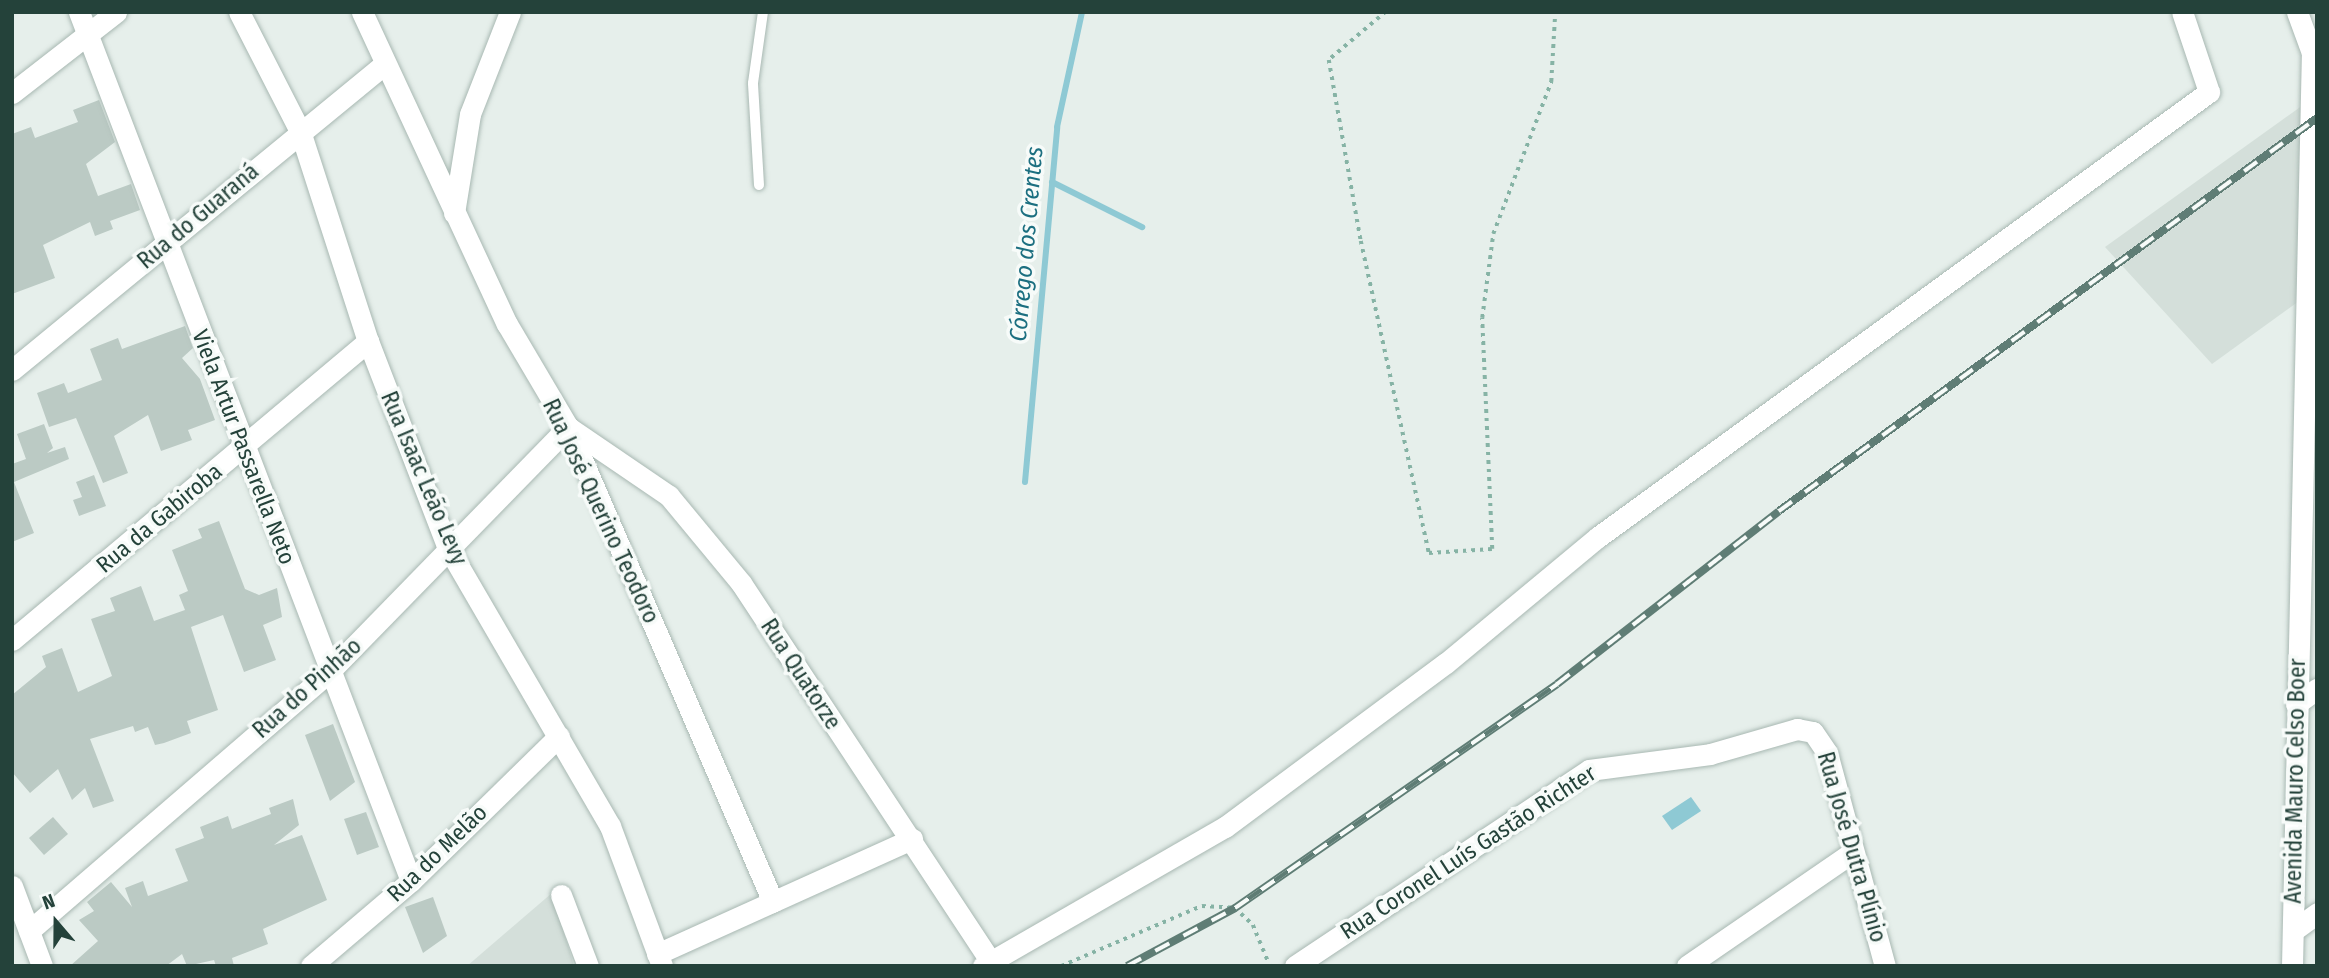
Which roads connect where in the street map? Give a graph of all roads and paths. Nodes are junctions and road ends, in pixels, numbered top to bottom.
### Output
1 (79, 12) edge
2 (116, 12) edge
3 (239, 12) edge
4 (362, 12) edge
5 (763, 12) edge
6 (1387, 12) edge
7 (1555, 12) edge
8 (2182, 12) edge
9 (2297, 12) edge
10 (503, 17) edge
11 (87, 33) junction
12 (384, 64) junction
13 (12, 93) edge
14 (300, 131) junction
15 (759, 185) dead end
16 (454, 213) junction
17 (166, 242) junction
18 (368, 341) junction
19 (12, 370) edge
20 (2309, 415) edge
21 (568, 427) junction
22 (244, 446) junction
23 (447, 546) junction
24 (12, 640) edge
25 (330, 671) junction
26 (2317, 688) edge
27 (2296, 704) junction
28 (1813, 732) joint
29 (559, 736) junction
30 (912, 839) junction
31 (1853, 852) junction
32 (411, 881) junction
33 (12, 886) edge
34 (561, 895) dead end
35 (774, 902) junction
36 (2317, 913) edge
37 (2294, 930) junction
38 (29, 931) junction
39 (660, 960) edge
40 (987, 964) edge
41 (42, 966) edge
42 (311, 966) edge
43 (588, 966) edge
44 (1061, 966) edge
45 (1270, 966) edge
46 (1295, 966) edge
47 (1687, 966) edge
48 (1885, 966) edge
49 (2292, 966) edge

1 - 11 street, Viela Artur Passarella Neto
2 - 11 street
3 - 14 street, Rua Isaac Leão Levy
4 - 12 street, Rua José Querino Teodoro
5 - 15 lane
6 - 7 path
8 - 40 street
9 - 20 street, Avenida Mauro Celso Boer
10 - 16 street
11 - 13 street
11 - 17 street, Viela Artur Passarella Neto
12 - 14 street, Rua do Guaraná
12 - 16 street, Rua José Querino Teodoro
14 - 17 street, Rua do Guaraná
14 - 18 street, Rua Isaac Leão Levy
16 - 21 street, Rua José Querino Teodoro
17 - 19 street, Rua do Guaraná
17 - 22 street, Viela Artur Passarella Neto
18 - 22 street, Rua da Gabiroba
18 - 23 street, Rua Isaac Leão Levy
20 - 27 street, Avenida Mauro Celso Boer
21 - 23 street, Rua do Pinhão
21 - 30 street, Rua Quatorze
21 - 35 street, Rua José Querino Teodoro
22 - 24 street, Rua da Gabiroba
22 - 25 street, Viela Artur Passarella Neto
23 - 25 street, Rua do Pinhão
23 - 29 street, Rua Isaac Leão Levy
25 - 32 street, Viela Artur Passarella Neto
25 - 38 street, Rua do Pinhão
26 - 27 street
27 - 37 street, Avenida Mauro Celso Boer
28 - 31 street, Rua José Dutra Plínio
28 - 46 street, Rua Coronel Luís Gastão Richter
29 - 32 street, Rua do Melão
29 - 39 street, Rua Isaac Leão Levy
30 - 35 street
30 - 40 street, Rua Quatorze
31 - 47 street
31 - 48 street, Rua José Dutra Plínio
32 - 42 street, Rua do Melão
33 - 38 street
34 - 43 street
35 - 39 street
36 - 37 street
37 - 49 street, Avenida Mauro Celso Boer
38 - 41 street
44 - 45 path

